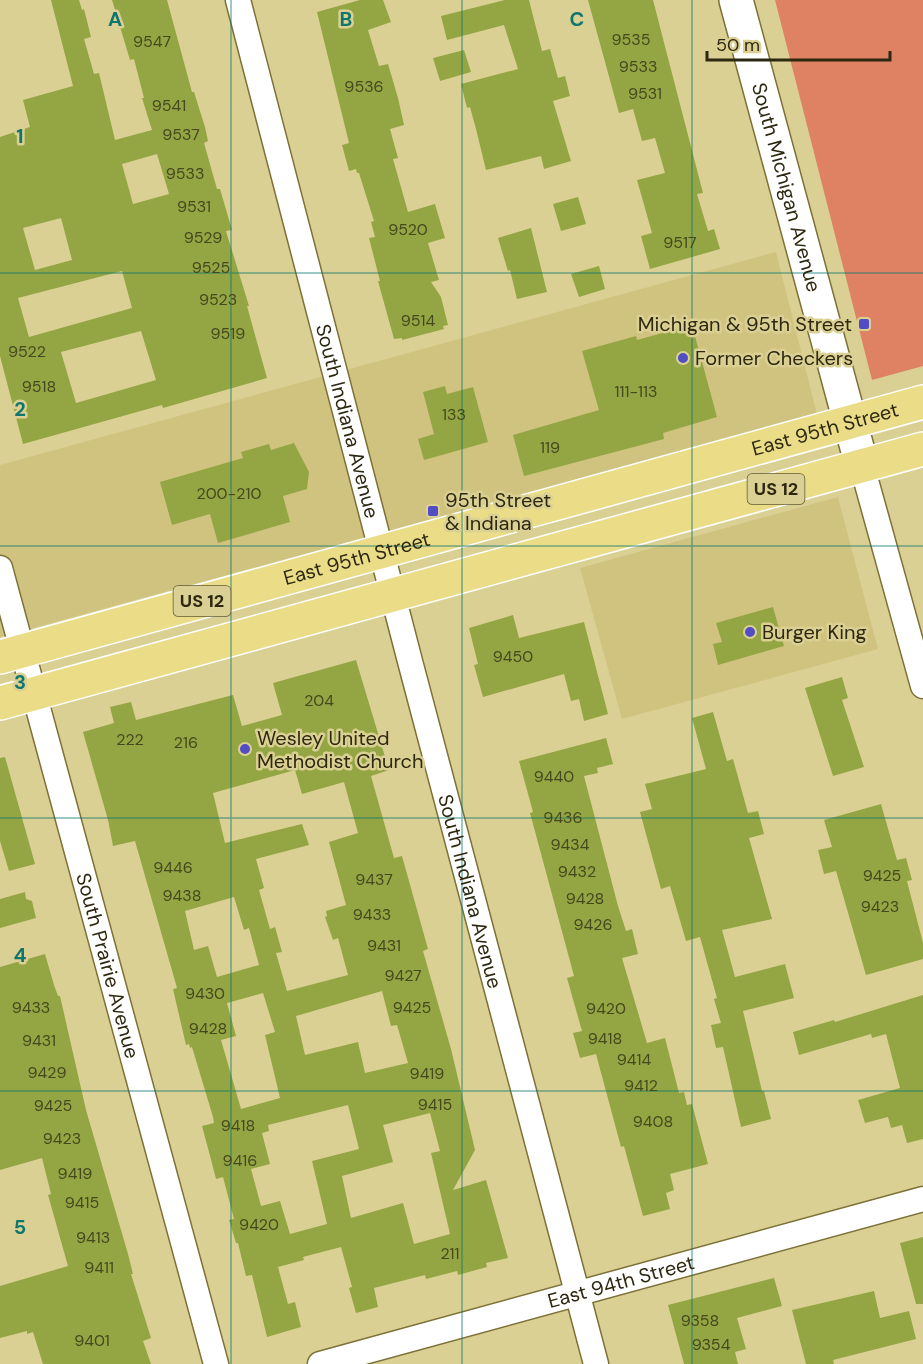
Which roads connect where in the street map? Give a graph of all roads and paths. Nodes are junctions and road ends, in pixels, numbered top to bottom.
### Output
1 (238, 0) edge
2 (736, 0) edge
3 (923, 402) edge
4 (850, 422) junction
5 (923, 449) edge
6 (862, 466) junction
7 (382, 551) junction
8 (0, 567) edge
9 (394, 595) junction
10 (11, 654) edge
11 (923, 686) edge
12 (34, 693) junction
13 (0, 703) edge
14 (923, 1199) edge
15 (578, 1294) junction
16 (216, 1364) edge
17 (320, 1364) edge
18 (596, 1364) edge

1 - 7 street, South Indiana Avenue
2 - 4 main road, South Michigan Avenue
3 - 4 main road, East 95th Street / US 12
4 - 6 main road, South Michigan Avenue
4 - 7 main road, East 95th Street / US 12
5 - 6 main road, US 12
6 - 9 main road, US 12
6 - 11 street, South Michigan Avenue
7 - 9 street, South Indiana Avenue
7 - 10 main road, East 95th Street / US 12
8 - 10 street, South Prairie Avenue
9 - 12 main road, US 12
9 - 15 street, South Indiana Avenue
10 - 12 street, South Prairie Avenue
12 - 13 main road, US 12
12 - 16 street, South Prairie Avenue
14 - 15 street, East 94th Street
15 - 17 street, East 94th Street
15 - 18 street, South Indiana Avenue

